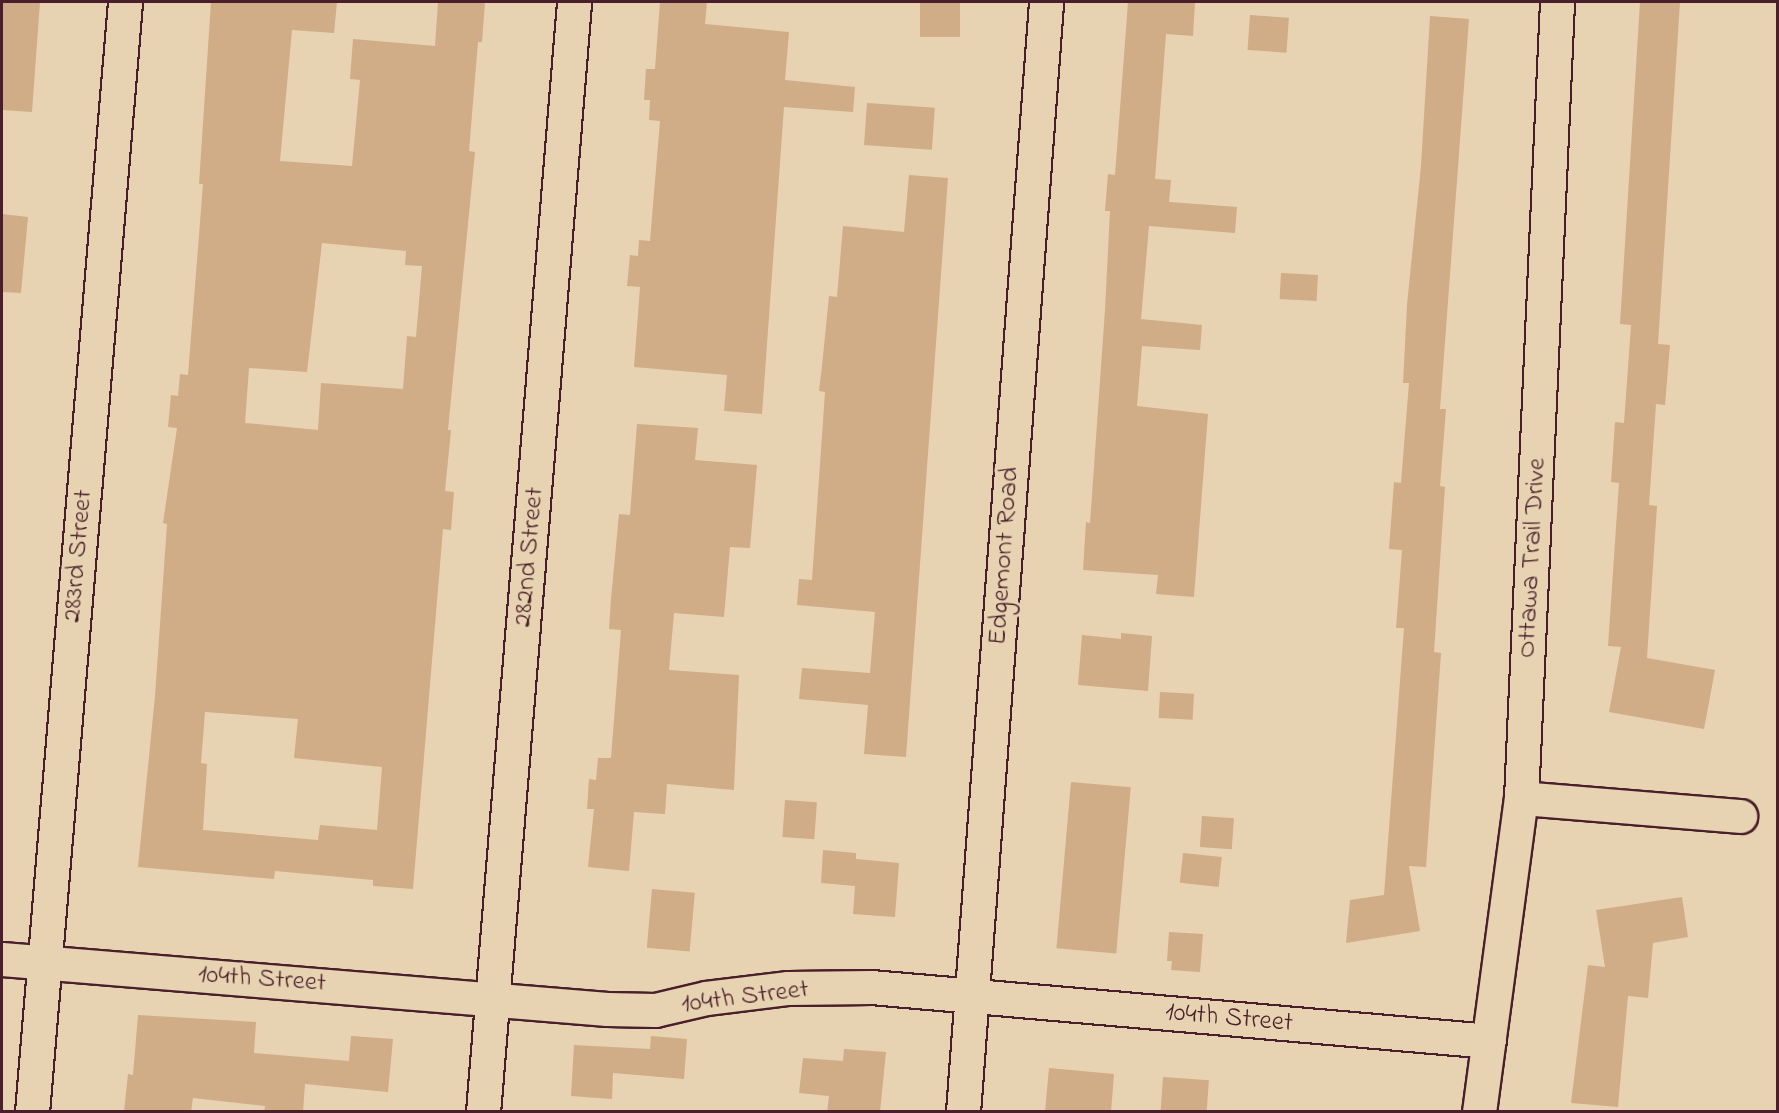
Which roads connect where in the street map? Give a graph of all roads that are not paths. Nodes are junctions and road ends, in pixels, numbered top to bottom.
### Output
1 (125, 2) edge
2 (574, 2) edge
3 (1046, 2) edge
4 (1557, 2) edge
5 (1521, 798) junction
6 (1740, 816) dead end
7 (2, 959) edge
8 (44, 962) junction
9 (971, 996) junction
10 (492, 998) junction
11 (1489, 1041) junction
12 (32, 1112) edge
13 (483, 1112) edge
14 (963, 1112) edge
15 (1479, 1112) edge

1 - 8 street, 283rd Street
2 - 10 street, 282nd Street
3 - 9 street, Edgemont Road
4 - 5 street, Ottawa Trail Drive
5 - 6 street
5 - 11 street, Ottawa Trail Drive
7 - 8 street, 104th Street
8 - 10 street, 104th Street
8 - 12 street, 283rd Street
9 - 10 street, 104th Street
9 - 11 street, 104th Street
9 - 14 street, Edgemont Road
10 - 13 street, 282nd Street
11 - 15 street, Ottawa Trail Drive

